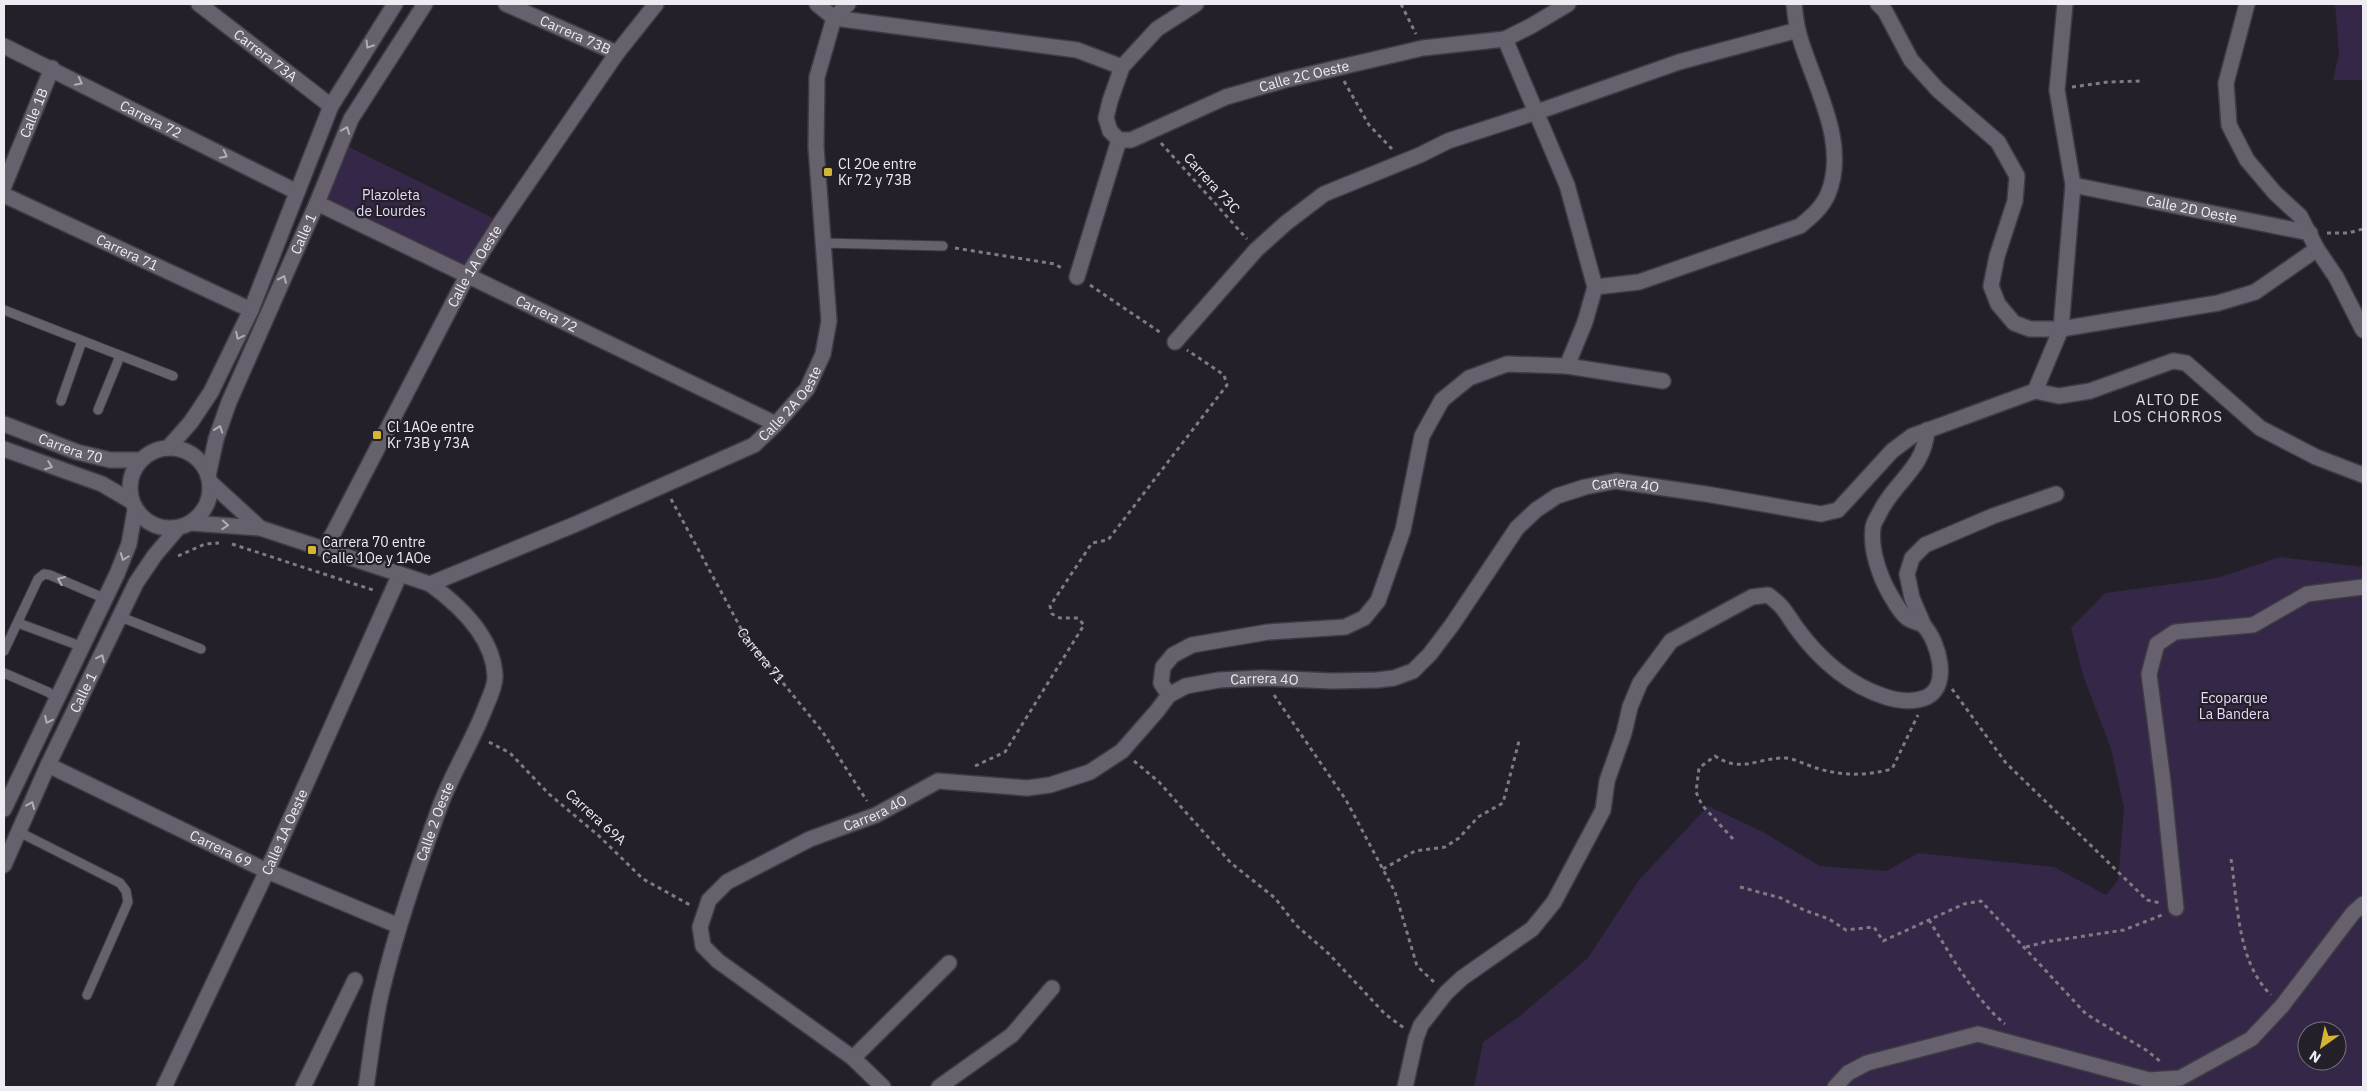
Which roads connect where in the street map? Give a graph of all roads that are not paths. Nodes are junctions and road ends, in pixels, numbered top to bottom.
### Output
1 (199, 4) edge
2 (395, 4) edge
3 (425, 4) edge
4 (506, 4) edge
5 (656, 4) edge
6 (817, 4) edge
7 (848, 4) edge
8 (1196, 4) edge
9 (1568, 4) edge
10 (1794, 4) edge
11 (1878, 4) edge
12 (2065, 4) edge
13 (2247, 4) edge
14 (834, 18) junction
15 (1798, 30) junction
16 (1504, 39) junction
17 (4, 46) edge
18 (617, 53) junction
19 (1122, 67) junction
20 (52, 68) junction
21 (331, 106) junction
22 (1537, 112) junction
23 (1120, 140) junction
24 (2073, 185) junction
25 (4, 186) edge
26 (297, 192) junction
27 (4, 195) edge
28 (317, 202) junction
29 (2310, 233) junction
30 (822, 243) junction
31 (943, 246) road end
32 (2317, 249) junction
33 (468, 276) junction
34 (1077, 277) road end
35 (1595, 286) junction
36 (4, 310) edge
37 (252, 310) junction
38 (2061, 329) junction
39 (2363, 330) edge
40 (82, 341) junction
41 (1175, 342) road end
42 (120, 356) junction
43 (1566, 366) junction
44 (172, 376) dead end
45 (1663, 381) dead end
46 (2035, 391) junction
47 (61, 401) dead end
48 (98, 410) dead end
49 (4, 424) edge
50 (776, 424) junction
51 (1927, 430) junction
52 (168, 448) junction
53 (4, 449) edge
54 (140, 460) junction
55 (2363, 475) edge
56 (209, 479) junction
57 (2056, 494) dead end
58 (133, 505) junction
59 (185, 525) junction
60 (260, 528) junction
61 (325, 549) junction
62 (400, 574) junction
63 (424, 582) junction
64 (2363, 587) edge
65 (106, 599) junction
66 (121, 617) junction
67 (18, 623) junction
68 (1924, 626) junction
69 (83, 647) junction
70 (201, 650) dead end
71 (4, 651) edge
72 (4, 673) edge
73 (1168, 695) junction
74 (58, 699) junction
75 (48, 766) junction
76 (4, 808) edge
77 (19, 832) junction
78 (4, 865) edge
79 (267, 871) junction
80 (2363, 904) edge
81 (2176, 908) road end
82 (399, 926) junction
83 (949, 963) dead end
84 (355, 980) dead end
85 (1052, 988) dead end
86 (87, 995) dead end
87 (853, 1058) junction
88 (2180, 1083) edge
89 (164, 1087) edge
90 (303, 1087) edge
91 (366, 1087) edge
92 (883, 1087) edge
93 (939, 1087) edge
94 (1405, 1087) edge
95 (1835, 1087) edge

1 - 21 street, Carrera 73A
2 -> 21 street, Calle 1
28 -> 3 street, Calle 1
4 - 18 street, Carrera 73B
5 - 18 street, Calle 1A Oeste
6 - 14 street
7 - 14 street, Calle 2A Oeste
8 - 19 street
9 - 16 street, Calle 2C Oeste
10 - 15 street
11 - 38 street
12 - 24 street
13 - 29 street
14 - 19 street
14 - 30 street, Calle 2A Oeste
15 - 22 street
15 - 35 street
16 - 22 street
16 - 23 street, Calle 2C Oeste
17 - 20 street, Carrera 72
18 - 33 street, Calle 1A Oeste
19 - 23 street
20 - 25 street, Calle 1B
20 -> 26 street, Carrera 72
21 - 26 street, Calle 1
22 - 35 street
22 - 41 street
23 - 34 street
24 - 29 street, Calle 2D Oeste
24 - 38 street
26 - 37 street, Calle 1
27 - 37 street, Carrera 71
28 - 33 street, Carrera 72
56 -> 28 street, Calle 1
29 - 32 street
30 - 31 lane
30 - 50 street, Calle 2A Oeste
32 - 38 street
32 - 39 street
33 - 50 street, Carrera 72
33 - 61 street, Calle 1A Oeste
35 - 43 street
36 - 40 lane
37 -> 52 street, Calle 1
38 - 46 street
40 - 42 lane
40 - 47 lane
42 - 44 lane
42 - 48 lane
43 - 45 street
43 - 73 street
46 - 51 street, Carrera 4O
46 - 55 street
49 - 54 street, Carrera 70
50 - 63 street, Calle 2A Oeste
51 - 68 street
51 - 73 street, Carrera 4O
52 - 54 street
52 - 56 street
53 -> 58 street, Carrera 70
54 - 58 street
56 - 59 street
56 - 60 street
57 - 68 street
58 - 59 street
58 -> 65 street, Calle 1
59 -> 60 street
59 - 66 street, Calle 1
60 - 61 street
61 - 62 street
62 - 63 street
62 - 79 street, Calle 1A Oeste
63 - 82 street, Calle 2 Oeste
64 - 81 street
65 -> 67 lane
65 - 69 street, Calle 1
66 - 70 lane
75 -> 66 street, Calle 1
67 - 69 lane
67 - 71 lane
68 - 94 street
69 - 74 street, Calle 1
72 - 74 lane
73 - 87 street, Carrera 4O
74 -> 76 street, Calle 1
77 -> 75 street, Calle 1
75 - 79 street, Carrera 69
77 - 78 street, Calle 1
77 - 86 lane
79 - 82 street, Carrera 69
79 - 89 street, Calle 1A Oeste
80 - 88 street
82 - 91 street, Calle 2 Oeste
83 - 87 street
84 - 90 street
85 - 93 street
87 - 92 street, Carrera 4O
88 - 95 street

